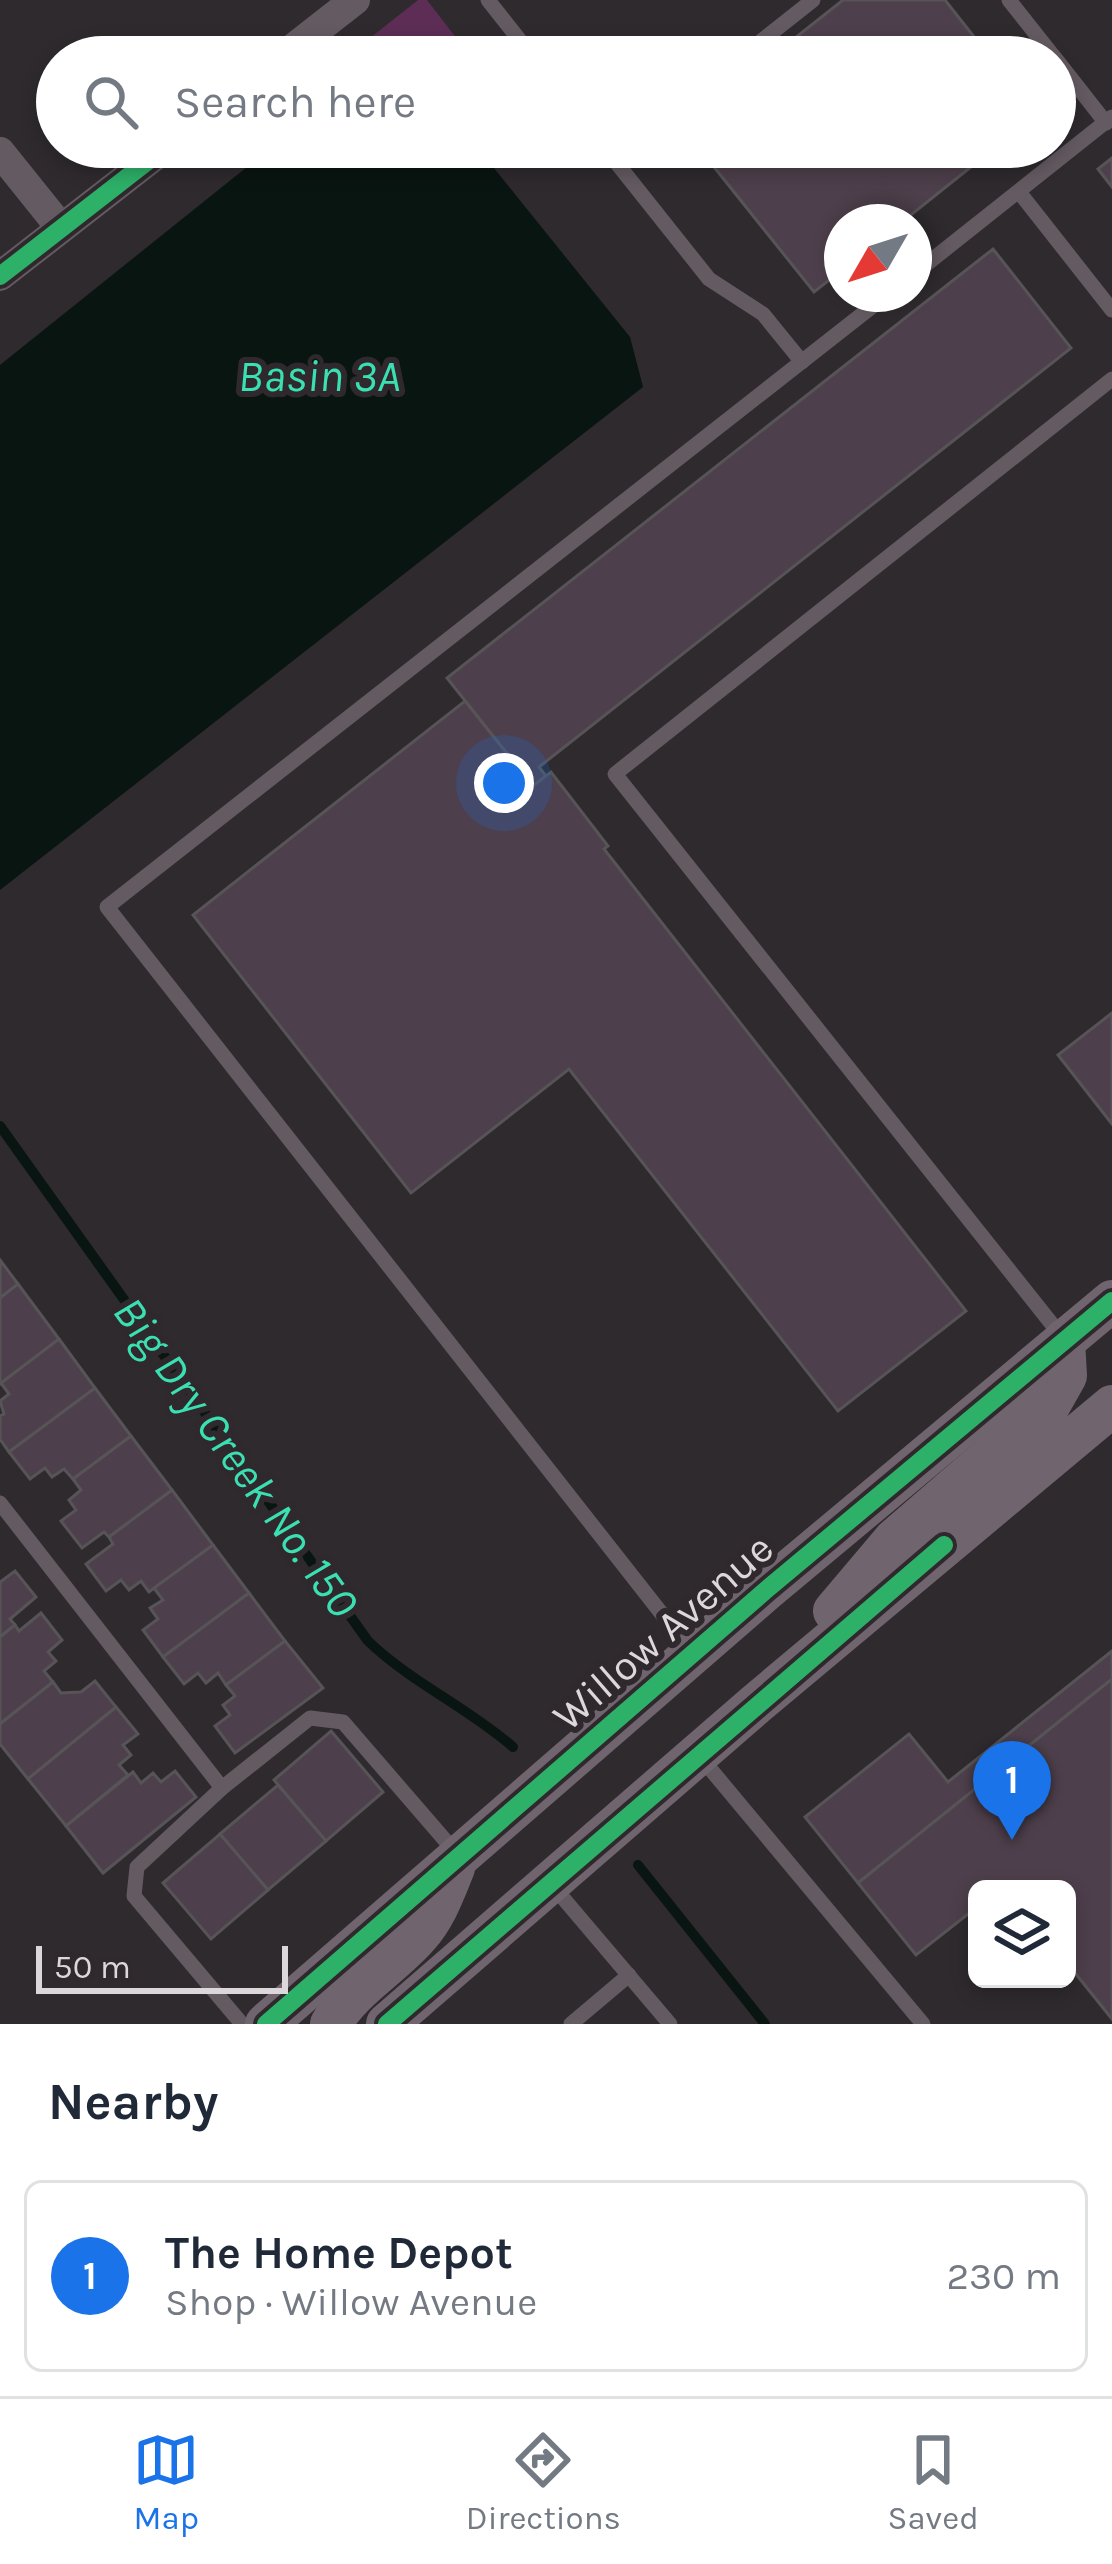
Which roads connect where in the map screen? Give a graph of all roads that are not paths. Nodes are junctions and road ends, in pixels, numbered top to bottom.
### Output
1 (356, 0) edge
2 (488, 0) edge
3 (813, 0) edge
4 (1009, 0) edge
5 (309, 36) edge
6 (516, 36) edge
7 (768, 36) edge
8 (1038, 36) edge
9 (1076, 82) edge
10 (1109, 120) edge
11 (1076, 146) edge
12 (0, 152) edge
13 (139, 168) edge
14 (621, 168) edge
15 (1049, 168) edge
16 (1019, 192) junction
17 (61, 228) junction
18 (932, 260) edge
19 (0, 276) edge
20 (1112, 310) edge
21 (865, 312) edge
22 (802, 362) junction
23 (1112, 379) edge
24 (1112, 1300) edge
25 (1064, 1340) junction
26 (1112, 1406) edge
27 (0, 1503) edge
28 (693, 1653) junction
29 (756, 1704) junction
30 (698, 1755) junction
31 (222, 1789) junction
32 (459, 1856) junction
33 (550, 1882) junction
34 (629, 1975) junction
35 (242, 2024) edge
36 (266, 2024) edge
37 (331, 2024) edge
38 (387, 2024) edge
39 (572, 2024) edge
40 (670, 2024) edge
41 (922, 2024) edge

1 - 5 street
2 - 6 lane
3 - 7 lane
4 - 8 lane
9 - 10 lane
10 - 11 lane
12 - 17 street
13 - 17 street
14 - 22 lane
15 - 16 lane
16 - 18 lane
16 - 20 lane
17 - 19 street
21 - 22 lane
22 - 28 lane
23 - 25 lane
24 - 25 main road, Willow Avenue
25 - 28 main road, Willow Avenue
25 - 29 main road
26 - 29 main road
27 - 31 lane
28 - 32 main road, Willow Avenue
29 - 30 main road
30 - 33 main road
30 - 41 lane
31 - 32 lane
31 - 35 lane
32 - 36 main road, Willow Avenue
32 - 37 main road
33 - 34 lane
33 - 38 main road
34 - 39 lane
34 - 40 lane

